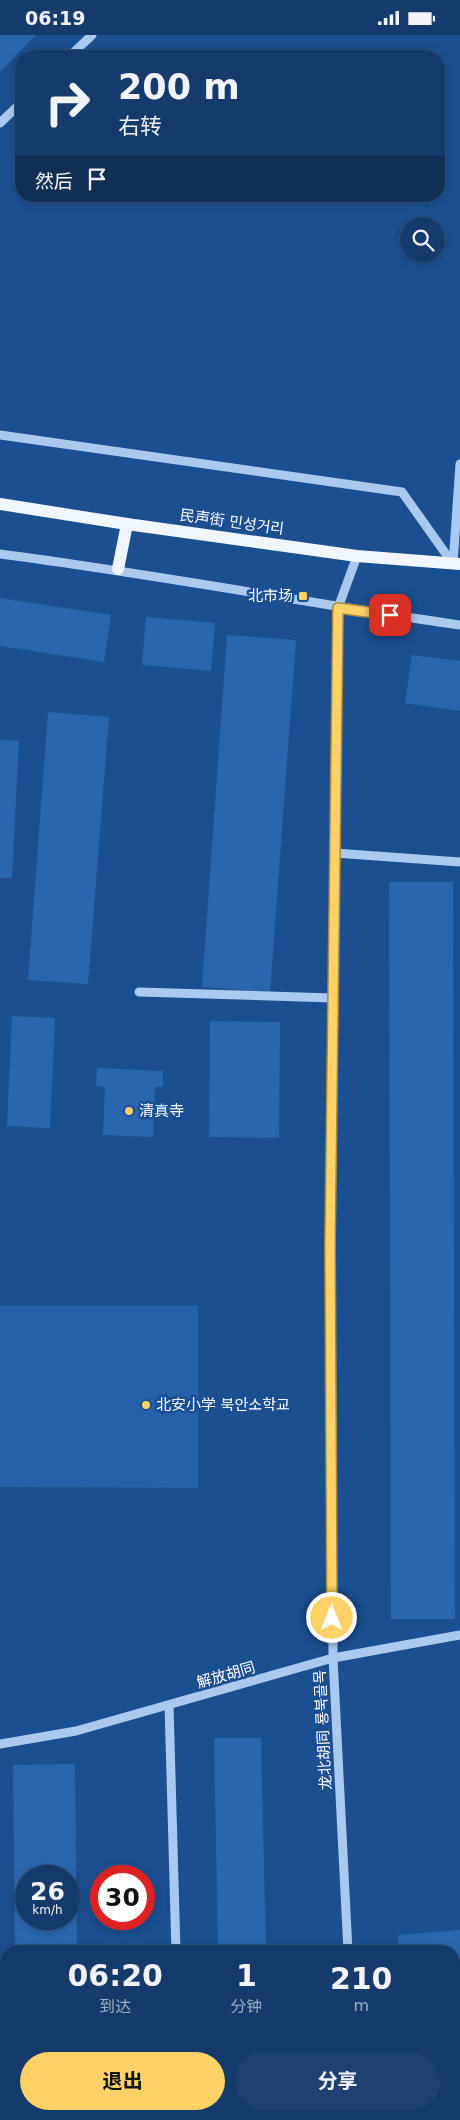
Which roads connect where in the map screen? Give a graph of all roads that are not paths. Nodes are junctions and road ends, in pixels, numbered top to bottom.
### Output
1 (92, 35) edge
2 (76, 50) edge
3 (15, 109) edge
4 (0, 123) edge
5 (0, 435) edge
6 (460, 464) edge
7 (0, 504) edge
8 (127, 524) junction
9 (0, 554) edge
10 (357, 557) junction
11 (458, 562) edge
12 (118, 569) junction
13 (338, 608) junction
14 (460, 625) edge
15 (335, 853) junction
16 (460, 861) edge
17 (139, 991) dead end
18 (333, 998) junction
19 (460, 1635) edge
20 (333, 1658) junction
21 (170, 1705) junction
22 (0, 1744) edge
23 (176, 1945) edge
24 (348, 1945) edge

1 - 2 street
3 - 4 street
5 - 11 street
6 - 11 street
7 - 8 main road, 民声街 민성거리
8 - 10 main road, 民声街 민성거리
8 - 12 main road
9 - 12 street
10 - 11 main road, 民声街 민성거리
10 - 13 street, 龙北胡同 룡북골목
12 - 13 street
13 - 14 street
13 - 15 street, 龙北胡同 룡북골목
15 - 16 street
15 - 18 street, 龙北胡同 룡북골목
17 - 18 street
18 - 20 street, 龙北胡同 룡북골목
19 - 20 street, 解放胡同
20 - 21 street, 解放胡同
20 - 24 street, 龙北胡同 룡북골목
21 - 22 street, 解放胡同
21 - 23 street

